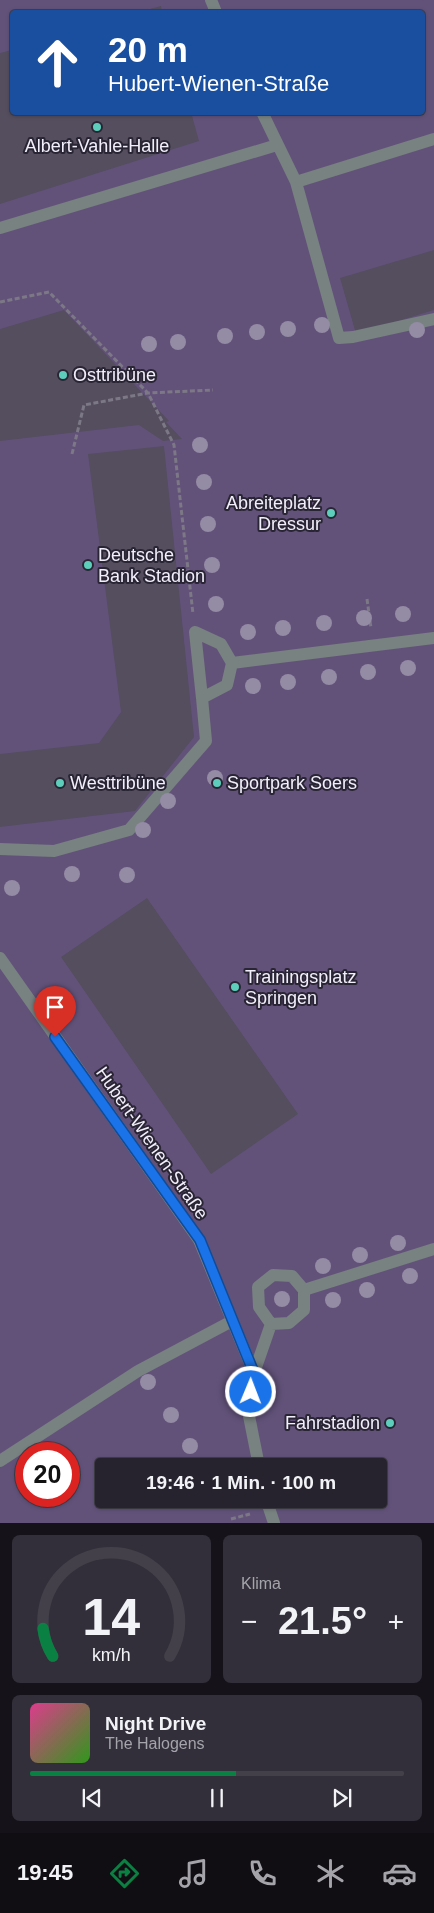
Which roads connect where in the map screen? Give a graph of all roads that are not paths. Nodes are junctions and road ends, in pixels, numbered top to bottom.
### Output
1 (263, 115) edge
2 (434, 139) edge
3 (277, 145) junction
4 (296, 182) junction
5 (0, 228) edge
6 (434, 319) edge
7 (434, 638) edge
8 (232, 663) junction
9 (202, 698) junction
10 (0, 849) edge
11 (0, 958) edge
12 (434, 1249) edge
13 (304, 1290) junction
14 (232, 1321) junction
15 (271, 1324) junction
16 (254, 1373) junction
17 (257, 1458) edge
18 (0, 1461) edge
19 (269, 1508) edge
20 (274, 1523) edge

1 - 3 lane
2 - 4 lane
3 - 4 lane
3 - 5 lane
4 - 6 lane
7 - 8 lane
8 - 9 lane
8 - 9 lane
9 - 10 lane
11 - 14 lane, Hubert-Wienen-Straße
12 - 13 lane
13 - 15 lane
13 - 15 lane
14 - 16 lane, Hubert-Wienen-Straße
14 - 18 lane
15 - 16 lane
16 - 17 lane
19 - 20 lane

